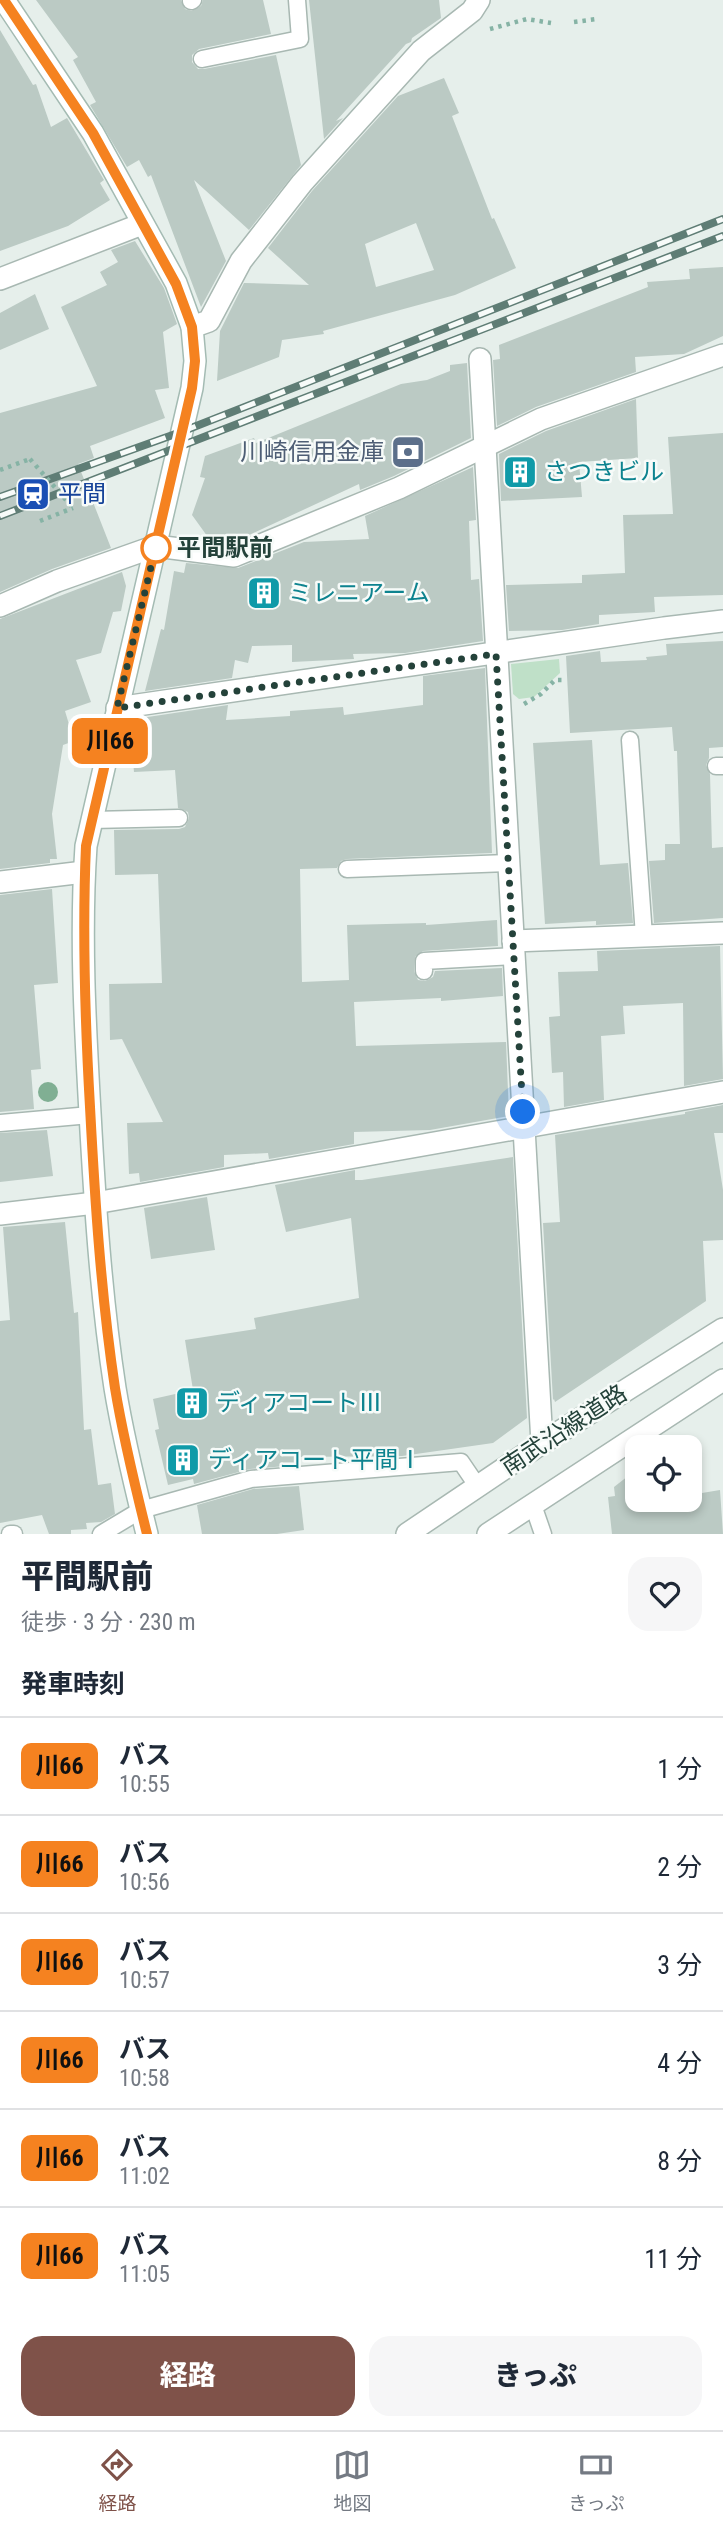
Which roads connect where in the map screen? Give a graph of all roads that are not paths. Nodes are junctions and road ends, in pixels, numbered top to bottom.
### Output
1 (5, 0) edge
2 (297, 0) edge
3 (479, 0) edge
4 (202, 59) dead end
5 (142, 224) junction
6 (0, 279) edge
7 (192, 327) junction
8 (723, 355) edge
9 (480, 359) dead end
10 (484, 447) junction
11 (156, 546) junction
12 (0, 606) edge
13 (723, 621) edge
14 (496, 654) junction
15 (117, 708) junction
16 (630, 740) dead end
17 (179, 818) dead end
18 (92, 820) junction
19 (508, 863) junction
20 (347, 869) dead end
21 (84, 872) junction
22 (0, 882) edge
23 (723, 933) edge
24 (644, 936) junction
25 (513, 948) junction
26 (424, 971) dead end
27 (723, 1092) edge
28 (90, 1115) junction
29 (0, 1123) edge
30 (524, 1126) junction
31 (94, 1203) junction
32 (0, 1214) edge
33 (723, 1329) edge
34 (723, 1380) edge
35 (542, 1443) junction
36 (478, 1487) junction
37 (533, 1504) junction
38 (141, 1510) junction
39 (100, 1534) edge
40 (147, 1534) edge
41 (407, 1534) edge
42 (488, 1534) edge
43 (544, 1534) edge

1 - 5 street
2 - 4 lane
3 - 7 street
5 - 6 street
5 - 7 street
7 - 11 street
8 - 10 street
9 - 10 street
10 - 11 street
10 - 14 street
11 - 12 street
11 - 15 street
13 - 14 street
14 - 15 street
14 - 19 street
15 - 18 street
16 - 24 lane
17 - 18 lane
18 - 21 street
19 - 20 lane
19 - 25 street
21 - 22 street
21 - 28 street
23 - 24 street
24 - 25 street
25 - 26 lane
25 - 30 street
27 - 30 street
28 - 29 lane
28 - 31 street
30 - 31 street
30 - 35 street
31 - 32 street
31 - 38 street
33 - 35 street, 南武沿線道路
34 - 37 street, 南武沿線道路
35 - 36 street, 南武沿線道路
36 - 38 lane
36 - 41 street, 南武沿線道路
37 - 42 street, 南武沿線道路
37 - 43 lane
38 - 39 lane
38 - 40 street

